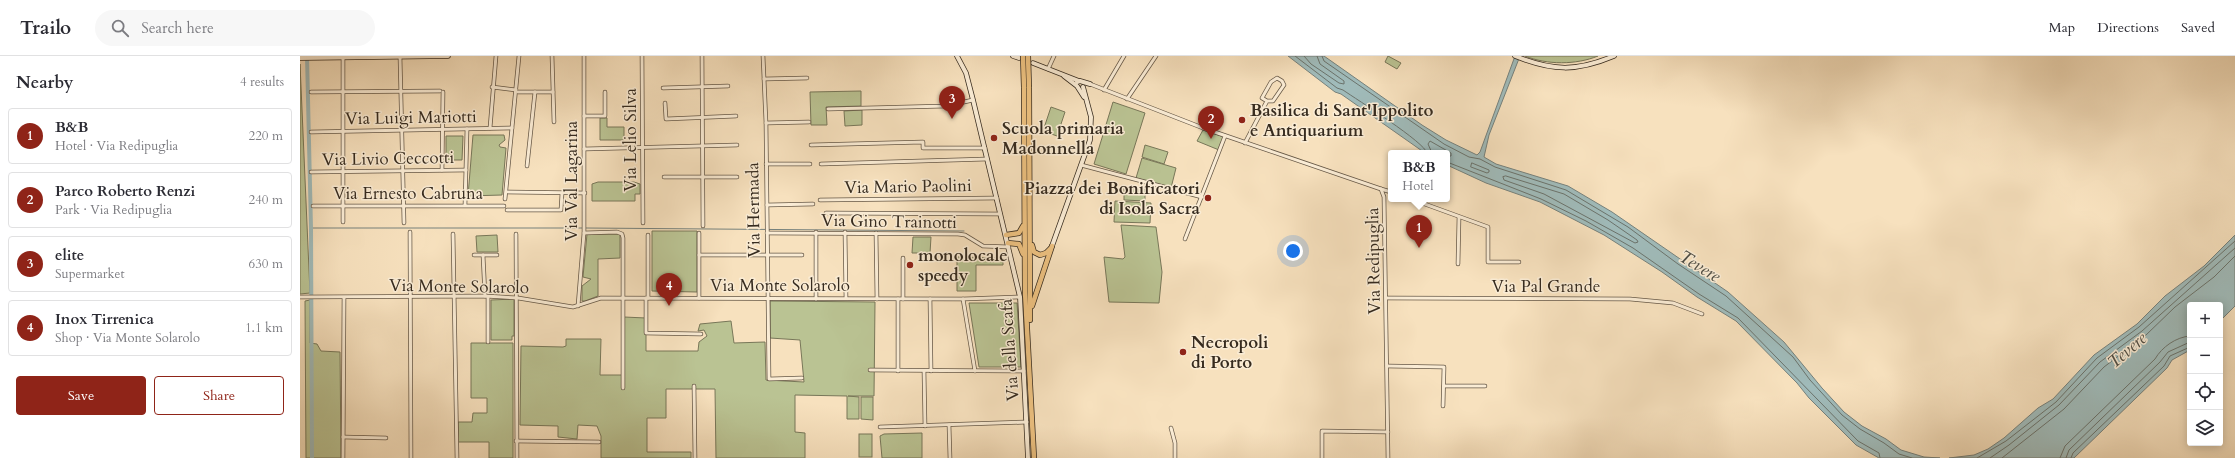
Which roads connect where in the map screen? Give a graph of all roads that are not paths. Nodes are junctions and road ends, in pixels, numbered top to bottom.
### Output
1 (420, 56) edge
2 (448, 56) edge
3 (496, 56) edge
4 (519, 56) edge
5 (552, 56) edge
6 (584, 56) edge
7 (642, 56) edge
8 (702, 56) edge
9 (763, 56) edge
10 (957, 56) edge
11 (1013, 56) edge
12 (1028, 56) edge
13 (1054, 56) edge
14 (1124, 56) edge
15 (1156, 56) edge
16 (1515, 56) edge
17 (1614, 56) edge
18 (400, 57) edge
19 (1021, 57) edge
20 (301, 58) edge
21 (343, 58) junction
22 (1032, 63) dead end
23 (1048, 69) junction
24 (1061, 74) junction
25 (807, 78) dead end
26 (764, 79) junction
27 (1081, 81) junction
28 (1090, 84) junction
29 (728, 86) dead end
30 (492, 87) junction
31 (702, 87) junction
32 (1026, 87) junction
33 (1077, 87) junction
34 (1083, 87) junction
35 (663, 88) dead end
36 (1104, 90) junction
37 (343, 91) junction
38 (401, 91) junction
39 (517, 91) junction
40 (311, 92) dead end
41 (535, 92) junction
42 (553, 92) junction
43 (605, 92) dead end
44 (1127, 99) junction
45 (973, 100) junction
46 (1086, 101) junction
47 (1267, 101) junction
48 (665, 103) dead end
49 (828, 109) dead end
50 (584, 116) junction
51 (736, 116) dead end
52 (702, 117) junction
53 (554, 122) dead end
54 (808, 122) dead end
55 (766, 123) junction
56 (490, 128) junction
57 (512, 128) junction
58 (442, 129) junction
59 (468, 129) junction
60 (402, 130) junction
61 (343, 131) junction
62 (311, 132) dead end
63 (1225, 136) junction
64 (1245, 143) junction
65 (737, 145) dead end
66 (811, 145) dead end
67 (703, 146) junction
68 (985, 148) junction
69 (584, 149) junction
70 (643, 149) junction
71 (987, 159) junction
72 (766, 164) junction
73 (810, 164) dead end
74 (821, 164) dead end
75 (1081, 165) junction
76 (527, 166) dead end
77 (442, 170) junction
78 (466, 170) junction
79 (343, 171) junction
80 (403, 171) junction
81 (311, 172) dead end
82 (664, 177) dead end
83 (703, 177) junction
84 (737, 177) dead end
85 (1381, 189) junction
86 (1388, 191) edge
87 (508, 192) dead end
88 (585, 192) junction
89 (562, 193) junction
90 (1202, 197) junction
91 (997, 198) junction
92 (505, 199) dead end
93 (820, 200) dead end
94 (1419, 202) edge
95 (813, 204) dead end
96 (343, 205) junction
97 (465, 205) junction
98 (767, 205) junction
99 (313, 206) dead end
100 (403, 206) junction
101 (504, 206) dead end
102 (507, 210) dead end
103 (826, 213) dead end
104 (1000, 214) junction
105 (1025, 214) junction
106 (1459, 216) junction
107 (343, 222) dead end
108 (404, 223) dead end
109 (643, 223) dead end
110 (703, 226) dead end
111 (410, 232) dead end
112 (766, 232) junction
113 (816, 232) junction
114 (845, 232) junction
115 (584, 233) junction
116 (698, 233) dead end
117 (876, 233) junction
118 (453, 234) dead end
119 (516, 234) dead end
120 (1029, 234) junction
121 (648, 235) dead end
122 (1006, 235) junction
123 (1185, 239) dead end
124 (1008, 245) junction
125 (1052, 246) junction
126 (474, 255) dead end
127 (483, 255) junction
128 (497, 255) dead end
129 (699, 255) junction
130 (767, 255) junction
131 (802, 255) dead end
132 (903, 258) dead end
133 (1519, 262) dead end
134 (1025, 264) junction
135 (1458, 264) dead end
136 (453, 296) junction
137 (486, 296) junction
138 (300, 297) edge
139 (411, 297) junction
140 (1020, 297) junction
141 (344, 298) junction
142 (518, 298) junction
143 (622, 298) junction
144 (647, 298) junction
145 (699, 298) junction
146 (767, 298) junction
147 (846, 298) junction
148 (1387, 298) junction
149 (816, 299) junction
150 (877, 299) junction
151 (898, 299) junction
152 (903, 299) junction
153 (930, 299) junction
154 (963, 299) junction
155 (578, 306) junction
156 (1702, 314) dead end
157 (1030, 315) junction
158 (701, 334) dead end
159 (488, 342) dead end
160 (1030, 364) junction
161 (1387, 366) junction
162 (870, 370) dead end
163 (1024, 370) junction
164 (898, 371) junction
165 (924, 371) junction
166 (931, 371) junction
167 (975, 371) junction
168 (802, 378) dead end
169 (694, 386) dead end
170 (1444, 386) junction
171 (1485, 386) dead end
172 (623, 388) dead end
173 (1443, 406) dead end
174 (1026, 422) junction
175 (949, 425) junction
176 (925, 426) junction
177 (880, 427) dead end
178 (1171, 428) dead end
179 (1388, 432) junction
180 (343, 437) junction
181 (386, 438) dead end
182 (516, 442) junction
183 (600, 442) dead end
184 (343, 458) edge
185 (411, 458) edge
186 (457, 458) edge
187 (516, 458) edge
188 (695, 458) edge
189 (950, 458) edge
190 (1028, 458) edge
191 (1034, 458) edge
192 (1174, 458) edge
193 (1322, 458) edge
194 (1388, 458) edge

1 - 2 street
1 - 18 street
3 - 30 street
4 - 39 street
5 - 42 street
6 - 50 street, Via Val Lagarina
7 - 70 street, Via Lelio Silva
8 - 31 street
9 - 26 street, Via Hermada
10 - 45 street, Via della Scafa
11 - 19 street
12 - 32 main road, bridge
13 - 23 street
14 - 36 street
15 - 44 street
16 - 17 street
18 - 21 street
18 - 38 street
19 - 32 main road, bridge
20 - 21 street
21 - 37 street
22 - 23 street, Via Redipuglia
23 - 24 street, Via Redipuglia
24 - 27 street, Via Redipuglia
24 - 33 street
25 - 26 street
26 - 55 street, Via Hermada
27 - 28 street, Via Redipuglia
27 - 33 street
27 - 34 street
28 - 34 street
28 - 36 street, Via Redipuglia
29 - 31 street
30 - 39 street
30 - 56 street
31 - 35 street
31 - 52 street
32 - 105 main road
32 - 120 main road
33 - 34 street
33 - 46 street
34 - 46 street
36 - 44 street, Via Redipuglia
37 - 38 street
37 - 40 street
37 - 61 street
38 - 58 street
38 - 60 street
39 - 41 street
39 - 57 street
41 - 42 street
41 - 76 street
42 - 53 street
43 - 50 street
44 - 63 street, Via Redipuglia
45 - 49 street
45 - 68 street, Via della Scafa
46 - 75 street
47 - 47 street
47 - 64 street
48 - 52 street
50 - 69 street, Via Val Lagarina
51 - 52 street
52 - 67 street
54 - 55 street
55 - 72 street, Via Hermada
56 - 57 street, Via Luigi Mariotti
56 - 59 street, Via Luigi Mariotti
57 - 92 street
58 - 59 street, Via Luigi Mariotti
58 - 60 street, Via Luigi Mariotti
58 - 77 street
59 - 78 street
60 - 61 street, Via Luigi Mariotti
60 - 80 street
61 - 62 street, Via Luigi Mariotti
61 - 79 street
63 - 64 street, Via Redipuglia
63 - 90 street
64 - 85 street, Via Redipuglia
65 - 67 street
66 - 68 street
67 - 70 street
67 - 83 street
68 - 71 street, Via della Scafa
69 - 70 street
69 - 88 street, Via Val Lagarina
70 - 109 street, Via Lelio Silva
71 - 74 street
71 - 91 street, Via della Scafa
72 - 73 street
72 - 98 street, Via Hermada
75 - 90 street
75 - 125 street
77 - 78 street, Via Livio Ceccotti
77 - 80 street, Via Livio Ceccotti
78 - 97 street
79 - 80 street, Via Livio Ceccotti
79 - 81 street, Via Livio Ceccotti
79 - 96 street
80 - 100 street
82 - 83 street
83 - 84 street
83 - 110 street
85 - 86 street
85 - 148 street, Via Redipuglia
87 - 89 street
88 - 89 street
88 - 115 street, Via Val Lagarina
89 - 102 street
90 - 123 street
91 - 93 street, Via Mario Paolini
91 - 104 street, Via della Scafa
94 - 106 street
95 - 98 street
96 - 99 street, Via Ernesto Cabruna
96 - 100 street, Via Ernesto Cabruna
96 - 107 street
97 - 100 street, Via Ernesto Cabruna
97 - 101 street, Via Ernesto Cabruna
98 - 112 street, Via Hermada
100 - 108 street
103 - 104 street
104 - 122 street, Via della Scafa
105 - 122 main road
105 - 134 main road
106 - 133 street
106 - 135 street
111 - 139 street
112 - 113 street, Via Gino Trainotti
112 - 130 street, Via Hermada
113 - 114 street, Via Gino Trainotti
113 - 149 street
114 - 117 street, Via Gino Trainotti
114 - 147 street
115 - 143 street
115 - 155 street, Via Val Lagarina
116 - 129 street
117 - 124 street, Via Gino Trainotti
117 - 150 street
118 - 136 street
119 - 142 street
120 - 125 main road
120 - 157 main road
121 - 144 street
122 - 124 street, Via della Scafa
124 - 134 main road
124 - 140 street, Via della Scafa
125 - 157 main road
126 - 127 street
127 - 128 street
127 - 137 street
129 - 130 street
129 - 145 street
130 - 131 street
130 - 146 street, Via Hermada
132 - 152 street
134 - 160 main road
136 - 137 street, Via Monte Solarolo
136 - 139 street, Via Monte Solarolo
136 - 186 street
137 - 142 street, Via Monte Solarolo
137 - 159 street
138 - 141 street, Via Monte Solarolo
139 - 141 street, Via Monte Solarolo
139 - 185 street
140 - 154 street, Via Monte Solarolo
140 - 163 street, Via della Scafa
141 - 180 street
142 - 155 street, Via Monte Solarolo
142 - 182 street
143 - 144 street, Via Monte Solarolo
143 - 155 street, Via Monte Solarolo
143 - 172 street
144 - 145 street, Via Monte Solarolo
144 - 158 street
145 - 146 street, Via Monte Solarolo
146 - 149 street, Via Monte Solarolo
146 - 168 street, Via Hermada
147 - 149 street, Via Monte Solarolo
147 - 150 street, Via Monte Solarolo
148 - 156 street, Via Pal Grande
148 - 161 street, Via Redipuglia
150 - 151 street, Via Monte Solarolo
151 - 152 street, Via Monte Solarolo
151 - 164 street
152 - 153 street, Via Monte Solarolo
153 - 154 street, Via Monte Solarolo
153 - 166 street
154 - 167 street
157 - 160 main road
160 - 191 main road
161 - 170 street
161 - 179 street, Via Redipuglia
162 - 164 street
163 - 167 street
163 - 174 street, Via della Scafa
164 - 165 street
165 - 166 street
165 - 176 street
166 - 167 street
169 - 188 street
170 - 171 street
170 - 173 street
174 - 175 street
174 - 190 street, Via della Scafa
175 - 176 street
175 - 189 street
176 - 177 street
178 - 192 street
179 - 193 street
179 - 194 street, Via Redipuglia
180 - 181 street
180 - 184 street
182 - 183 street
182 - 187 street

